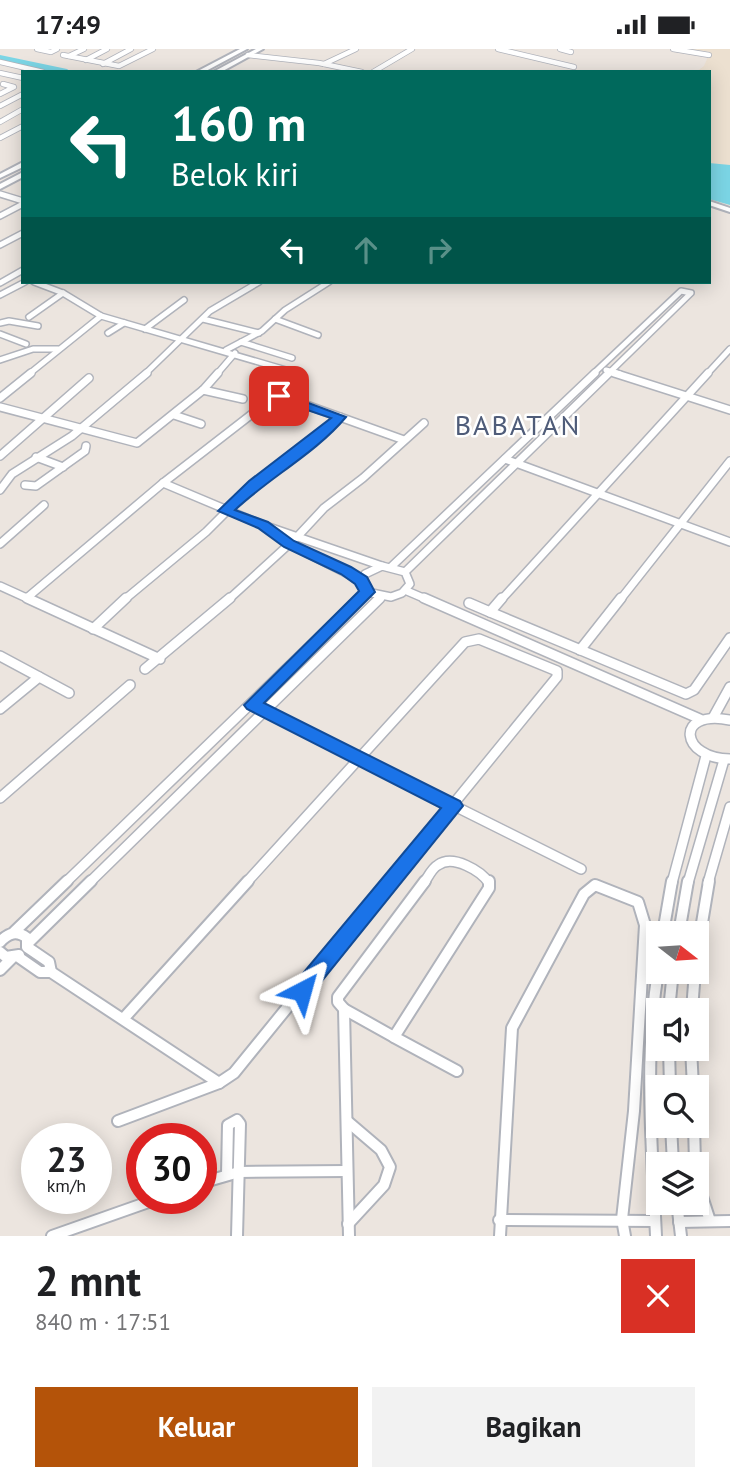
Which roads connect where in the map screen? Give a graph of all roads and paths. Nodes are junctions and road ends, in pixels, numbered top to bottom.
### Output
1 (37, 49) edge
2 (57, 49) edge
3 (84, 49) edge
4 (107, 49) edge
5 (131, 49) edge
6 (153, 49) edge
7 (243, 49) edge
8 (356, 49) edge
9 (412, 49) edge
10 (498, 49) edge
11 (523, 49) edge
12 (560, 49) edge
13 (673, 49) edge
14 (258, 50) edge
15 (570, 52) dead end
16 (516, 53) junction
17 (63, 55) dead end
18 (248, 55) junction
19 (709, 55) dead end
20 (69, 56) junction
21 (86, 60) junction
22 (0, 62) edge
23 (103, 64) junction
24 (324, 64) junction
25 (17, 66) junction
26 (574, 67) dead end
27 (34, 70) edge
28 (203, 70) edge
29 (220, 70) edge
30 (352, 70) edge
31 (376, 70) edge
32 (0, 73) edge
33 (20, 78) edge
34 (1, 91) edge
35 (7, 91) dead end
36 (21, 96) edge
37 (10, 101) junction
38 (0, 106) edge
39 (21, 106) edge
40 (21, 108) edge
41 (0, 122) edge
42 (21, 126) edge
43 (0, 129) edge
44 (11, 132) junction
45 (0, 138) edge
46 (21, 166) edge
47 (21, 175) edge
48 (1, 185) edge
49 (21, 200) edge
50 (21, 203) edge
51 (711, 204) edge
52 (730, 210) edge
53 (0, 216) edge
54 (21, 234) edge
55 (0, 245) edge
56 (0, 271) edge
57 (21, 271) edge
58 (14, 275) junction
59 (21, 278) edge
60 (21, 282) edge
61 (0, 283) edge
62 (39, 284) edge
63 (256, 284) edge
64 (326, 284) edge
65 (63, 293) junction
66 (0, 295) edge
67 (184, 300) dead end
68 (101, 316) junction
69 (29, 317) dead end
70 (203, 319) junction
71 (275, 319) junction
72 (0, 323) edge
73 (124, 323) junction
74 (38, 326) dead end
75 (145, 329) junction
76 (108, 333) dead end
77 (259, 333) junction
78 (0, 334) edge
79 (318, 335) dead end
80 (181, 337) junction
81 (240, 342) junction
82 (26, 344) dead end
83 (59, 348) junction
84 (730, 349) edge
85 (226, 350) junction
86 (235, 353) junction
87 (292, 358) dead end
88 (0, 360) edge
89 (600, 368) junction
90 (286, 370) dead end
91 (611, 372) junction
92 (89, 378) dead end
93 (204, 389) junction
94 (687, 396) junction
95 (0, 398) edge
96 (243, 399) dead end
97 (0, 407) edge
98 (730, 410) edge
99 (174, 415) junction
100 (340, 417) junction
101 (44, 418) junction
102 (424, 423) dead end
103 (201, 424) dead end
104 (83, 428) junction
105 (404, 440) junction
106 (86, 446) dead end
107 (0, 456) edge
108 (36, 457) junction
109 (505, 459) junction
110 (730, 461) edge
111 (518, 464) junction
112 (64, 468) junction
113 (163, 482) junction
114 (25, 485) dead end
115 (0, 490) edge
116 (597, 493) junction
117 (44, 505) dead end
118 (225, 511) junction
119 (680, 524) junction
120 (263, 525) junction
121 (298, 536) junction
122 (730, 542) edge
123 (0, 544) edge
124 (289, 544) junction
125 (382, 566) junction
126 (392, 566) junction
127 (405, 572) junction
128 (362, 581) junction
129 (0, 586) edge
130 (407, 591) junction
131 (367, 592) junction
132 (28, 597) junction
133 (380, 598) junction
134 (469, 603) dead end
135 (491, 612) junction
136 (93, 629) junction
137 (730, 638) edge
138 (580, 650) junction
139 (0, 656) edge
140 (160, 659) junction
141 (145, 669) dead end
142 (39, 677) junction
143 (130, 685) dead end
144 (730, 687) edge
145 (69, 693) dead end
146 (253, 705) junction
147 (0, 709) edge
148 (265, 711) junction
149 (714, 716) junction
150 (700, 719) junction
151 (730, 720) edge
152 (706, 756) junction
153 (357, 758) junction
154 (727, 760) edge
155 (0, 798) edge
156 (454, 806) junction
157 (730, 807) edge
158 (581, 869) dead end
159 (665, 921) edge
160 (681, 921) edge
161 (702, 921) edge
162 (0, 927) edge
163 (12, 933) junction
164 (0, 941) edge
165 (28, 945) junction
166 (0, 952) edge
167 (15, 957) junction
168 (0, 970) edge
169 (51, 972) junction
170 (656, 984) edge
171 (344, 1009) junction
172 (124, 1019) junction
173 (394, 1037) junction
174 (457, 1071) dead end
175 (219, 1083) junction
176 (118, 1121) dead end
177 (347, 1121) junction
178 (346, 1171) junction
179 (233, 1173) junction
180 (217, 1178) edge
181 (126, 1210) edge
182 (678, 1215) edge
183 (707, 1215) edge
184 (622, 1219) junction
185 (499, 1220) junction
186 (654, 1221) junction
187 (709, 1221) junction
188 (730, 1221) edge
189 (679, 1222) junction
190 (348, 1230) edge
191 (52, 1236) edge
192 (237, 1236) edge
193 (500, 1236) edge
194 (625, 1236) edge
195 (656, 1236) edge
196 (681, 1236) edge

1 - 2 street
3 - 20 street
4 - 21 street
5 - 23 street
6 - 23 street
7 - 14 street
7 - 28 main road
8 - 24 street
9 - 31 street
10 - 16 street
11 - 16 street
12 - 15 street
13 - 19 street
14 - 18 main road
16 - 26 street
17 - 20 street
18 - 24 street
18 - 29 main road
20 - 21 street
21 - 23 street
22 - 25 street
24 - 30 street
25 - 27 street
25 - 32 street
32 - 33 street
33 - 34 street
34 - 35 street
34 - 37 street
36 - 37 street
37 - 38 street
37 - 39 street
40 - 41 street
42 - 44 street
43 - 44 street
44 - 45 street
46 - 48 main road
47 - 48 main road
48 - 49 street
50 - 53 street
51 - 52 main road
54 - 55 street
56 - 58 street
57 - 58 street
58 - 59 street
58 - 61 street
60 - 66 street
62 - 65 street
63 - 70 street
64 - 71 street
65 - 68 street
65 - 69 street
67 - 75 street
68 - 73 street
68 - 83 street
70 - 77 street
70 - 80 street
71 - 77 street
71 - 79 street
72 - 74 street
73 - 75 street
73 - 76 street
75 - 80 street
77 - 81 street
78 - 82 street
80 - 85 street
80 - 104 street
81 - 85 street
81 - 87 street
83 - 88 street
83 - 95 street
84 - 94 street
85 - 86 street
86 - 90 street
86 - 93 street
89 - 91 street
89 - 91 street
89 - 109 street
91 - 94 street
91 - 111 street
92 - 101 street
93 - 96 street
93 - 99 street
94 - 98 street
94 - 116 street
97 - 101 street
99 - 103 street
99 - 104 street
100 - 105 street
100 - 113 street
100 - 118 street
101 - 104 street
101 - 107 street
102 - 105 street
104 - 108 street
105 - 121 street
106 - 112 street
108 - 112 street
108 - 115 street
109 - 111 street
109 - 126 street
110 - 119 street
111 - 116 street
111 - 127 street
112 - 114 street
113 - 118 street
113 - 132 street
116 - 119 street
116 - 135 street
117 - 123 street
118 - 120 street
118 - 136 street
119 - 122 street
119 - 138 street
120 - 121 street
120 - 124 street
121 - 124 street
121 - 125 street
124 - 128 street
124 - 140 street
125 - 126 street
125 - 128 street
126 - 127 street
127 - 130 street
128 - 131 street
129 - 132 street
130 - 133 street
130 - 150 street
131 - 133 street
131 - 146 street
132 - 136 street
133 - 148 street
134 - 135 street
135 - 138 street
136 - 140 street
137 - 138 street
139 - 142 street
140 - 141 street
142 - 145 street
142 - 147 street
143 - 155 street
144 - 149 street
146 - 148 street
146 - 163 street
148 - 153 street
148 - 165 street
149 - 150 street
149 - 151 street
150 - 152 street
152 - 154 street
152 - 159 street
153 - 156 street
153 - 156 street
153 - 172 street
154 - 160 street
156 - 158 street
156 - 175 street
157 - 161 street
162 - 163 street
163 - 164 street
163 - 165 street
165 - 167 street
165 - 169 street
166 - 167 street
167 - 168 street
167 - 169 street
169 - 172 street
170 - 186 street
171 - 173 street
171 - 173 street
171 - 177 street
172 - 175 street
173 - 174 street
175 - 176 street
177 - 178 street
177 - 190 street
178 - 179 street
178 - 190 street
179 - 180 street
179 - 192 street
181 - 191 street
182 - 189 street
183 - 187 street
184 - 185 street
184 - 185 street
184 - 186 street
184 - 194 street
185 - 193 street
186 - 195 street
187 - 188 street
187 - 189 street
189 - 196 street

